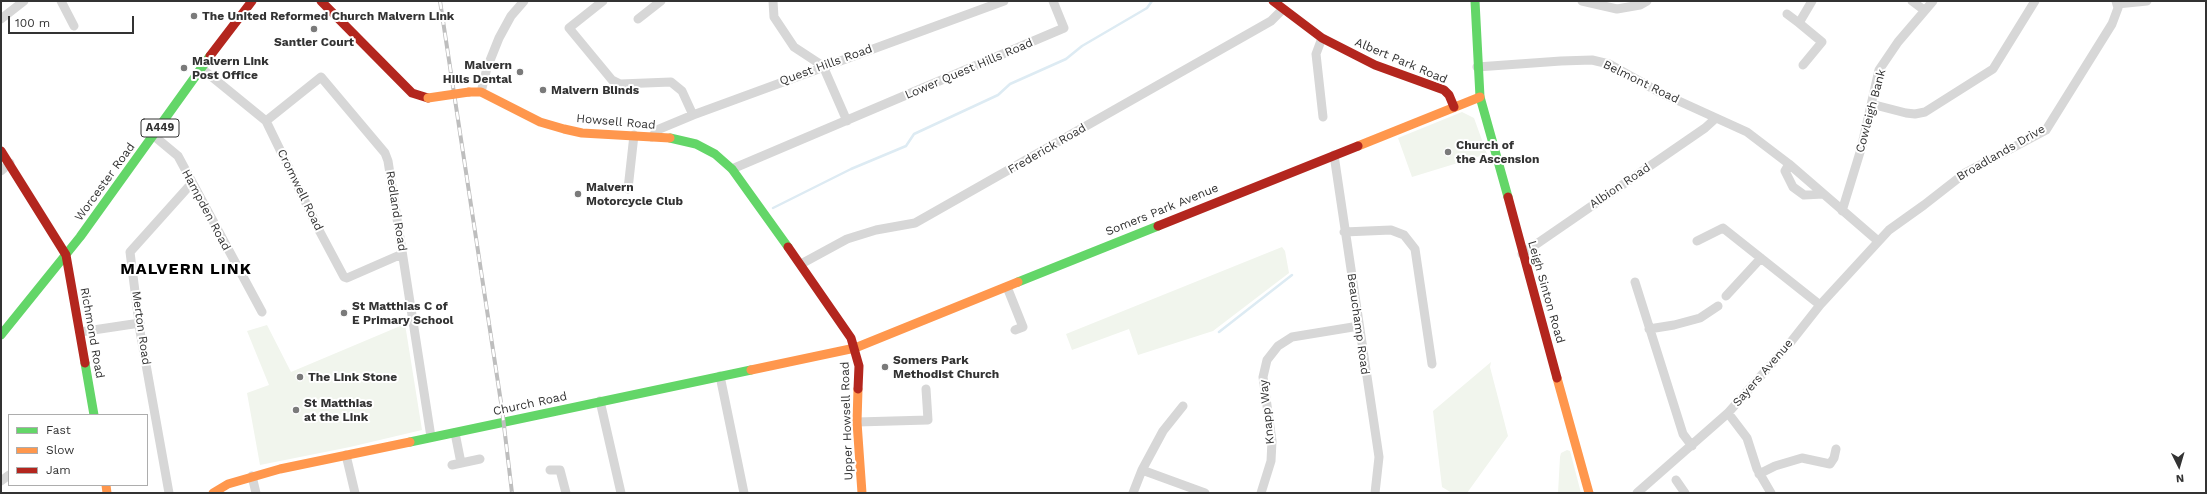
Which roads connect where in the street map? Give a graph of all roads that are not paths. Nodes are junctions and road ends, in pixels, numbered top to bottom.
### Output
1 (24, 1) edge
2 (61, 1) edge
3 (252, 1) edge
4 (321, 1) edge
5 (524, 1) edge
6 (603, 1) edge
7 (661, 1) edge
8 (773, 1) edge
9 (1004, 1) edge
10 (1053, 1) edge
11 (1273, 1) edge
12 (1475, 1) edge
13 (1582, 1) edge
14 (1648, 1) edge
15 (1812, 1) edge
16 (1912, 1) edge
17 (1933, 1) edge
18 (2035, 1) edge
19 (2147, 1) edge
20 (2116, 3) edge
21 (1282, 10) junction
22 (1924, 10) junction
23 (1787, 14) dead end
24 (638, 18) dead end
25 (1, 19) edge
26 (1799, 23) junction
27 (74, 26) dead end
28 (1322, 38) junction
29 (1804, 65) dead end
30 (823, 66) junction
31 (1477, 67) junction
32 (200, 68) junction
33 (481, 92) junction
34 (1480, 97) junction
35 (1871, 104) junction
36 (1454, 107) junction
37 (693, 115) junction
38 (1322, 117) dead end
39 (1716, 118) junction
40 (266, 121) junction
41 (847, 122) junction
42 (634, 135) junction
43 (154, 136) junction
44 (652, 137) junction
45 (1, 151) edge
46 (1334, 155) junction
47 (10, 163) junction
48 (1789, 164) junction
49 (732, 169) junction
50 (1, 171) edge
51 (191, 184) junction
52 (628, 189) dead end
53 (1823, 194) junction
54 (1842, 211) junction
55 (1344, 232) junction
56 (1697, 241) dead end
57 (1878, 241) junction
58 (402, 254) junction
59 (1522, 254) junction
60 (66, 255) junction
61 (1761, 258) junction
62 (801, 264) junction
63 (1635, 282) dead end
64 (1007, 287) junction
65 (1726, 296) dead end
66 (1820, 305) junction
67 (1718, 306) dead end
68 (262, 312) dead end
69 (141, 324) junction
70 (1359, 326) junction
71 (1649, 329) junction
72 (1014, 330) dead end
73 (80, 332) junction
74 (1, 335) edge
75 (855, 348) junction
76 (1432, 364) dead end
77 (720, 376) junction
78 (926, 388) dead end
79 (600, 401) junction
80 (1183, 406) dead end
81 (1728, 413) junction
82 (92, 414) edge
83 (857, 422) junction
84 (455, 433) junction
85 (431, 437) junction
86 (1692, 446) junction
87 (1836, 449) dead end
88 (346, 455) junction
89 (480, 459) dead end
90 (550, 470) dead end
91 (1142, 470) junction
92 (1759, 474) junction
93 (252, 476) junction
94 (1676, 480) dead end
95 (169, 493) edge
96 (213, 493) edge
97 (256, 493) edge
98 (355, 493) edge
99 (566, 493) edge
100 (621, 493) edge
101 (744, 493) edge
102 (862, 493) edge
103 (1133, 493) edge
104 (1205, 493) edge
105 (1261, 493) edge
106 (1375, 493) edge
107 (1589, 493) edge
108 (1637, 493) edge
109 (1685, 493) edge
110 (1771, 493) edge

1 - 25 street
2 - 27 street
3 - 32 main road, Worcester Road / A449
4 - 33 main road, Howsell Road, bridge
5 - 33 street
6 - 37 street
7 - 24 street
8 - 30 street
9 - 30 street, Quest Hills Road
10 - 41 street, Lower Quest Hills Road
11 - 21 main road, Albert Park Road
12 - 31 main road, Leigh Sinton Road
13 - 14 street
15 - 26 street
16 - 22 street
17 - 22 street, Cowleigh Bank
18 - 35 street
19 - 20 street
20 - 57 street, Broadlands Drive
21 - 28 main road, Albert Park Road
21 - 62 street, Frederick Road
22 - 35 street, Cowleigh Bank
23 - 26 street
26 - 29 street
28 - 36 main road, Albert Park Road
28 - 38 street
30 - 37 street, Quest Hills Road
30 - 41 street
31 - 34 main road, Leigh Sinton Road
31 - 39 street, Belmont Road
32 - 40 street, Cromwell Road
32 - 43 main road, Worcester Road / A449
33 - 42 main road, Howsell Road
34 - 36 main road, Somers Park Avenue
34 - 59 main road, Leigh Sinton Road
35 - 54 street, Cowleigh Bank
36 - 46 main road, Somers Park Avenue
37 - 44 street, Quest Hills Road
39 - 48 street, Belmont Road
39 - 59 street, Albion Road
40 - 58 street, Cromwell Road
40 - 58 street, Redland Road
41 - 49 street, Lower Quest Hills Road
42 - 44 main road, Howsell Road
42 - 52 street
43 - 51 street, Hampden Road
43 - 60 main road, Worcester Road / A449
44 - 49 main road, Howsell Road
45 - 47 main road
46 - 55 street, Beauchamp Road
46 - 64 main road, Somers Park Avenue
47 - 50 street
47 - 60 main road
48 - 53 street, Belmont Road
48 - 53 street
49 - 62 main road, Howsell Road
51 - 68 street, Hampden Road
51 - 69 street, Merton Road
53 - 54 street, Belmont Road
54 - 57 street, Belmont Road
55 - 70 street, Beauchamp Road
55 - 76 street
56 - 61 street
57 - 66 street, Sayers Avenue
58 - 85 street, Redland Road
59 - 107 main road, Leigh Sinton Road
60 - 73 main road, Richmond Road
60 - 74 main road, Worcester Road / A449
61 - 65 street
61 - 66 street
62 - 75 main road, Howsell Road
63 - 71 street
64 - 72 street
64 - 75 main road, Somers Park Avenue
66 - 81 street, Sayers Avenue
67 - 71 street
69 - 73 street
69 - 95 street, Merton Road
70 - 105 street, Knapp Way
70 - 106 street, Beauchamp Road
71 - 86 street
73 - 82 main road, Richmond Road
75 - 77 main road, Church Road
75 - 83 main road, Upper Howsell Road
77 - 79 main road, Church Road
77 - 101 street
78 - 83 street
79 - 84 main road, Church Road
79 - 100 street
80 - 91 street
81 - 86 street, Sayers Avenue
81 - 92 street
83 - 102 main road, Upper Howsell Road
84 - 85 main road, Church Road
84 - 89 street
85 - 88 main road, Church Road
86 - 108 street, Sayers Avenue
87 - 92 street
88 - 93 main road, Church Road
88 - 98 street
90 - 99 street
91 - 103 street
91 - 104 street
92 - 110 street
93 - 96 main road, Church Road
93 - 97 street
94 - 109 street

